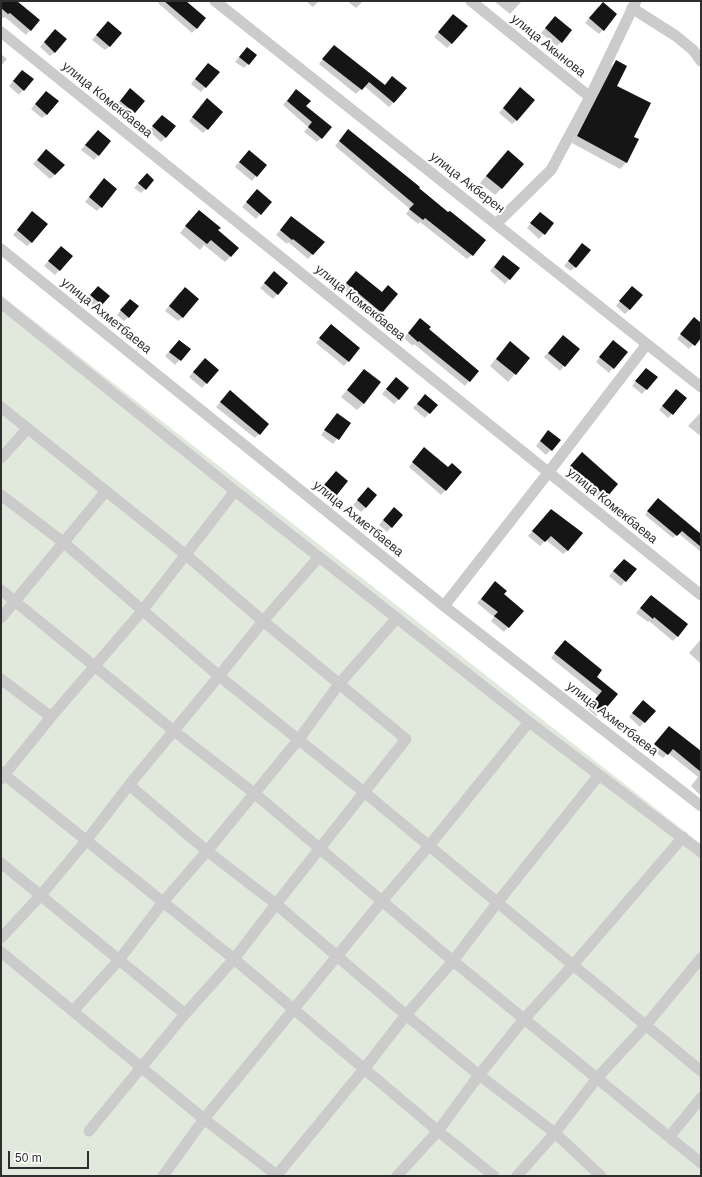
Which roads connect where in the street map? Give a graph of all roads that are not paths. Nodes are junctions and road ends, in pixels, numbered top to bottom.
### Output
1 (215, 1) edge
2 (471, 1) edge
3 (634, 4) edge
4 (1, 32) edge
5 (701, 61) edge
6 (590, 97) junction
7 (496, 224) junction
8 (1, 249) edge
9 (1, 303) edge
10 (647, 344) junction
11 (701, 387) edge
12 (1, 406) edge
13 (28, 428) junction
14 (1, 458) edge
15 (548, 473) junction
16 (106, 491) junction
17 (235, 491) junction
18 (1, 495) edge
19 (63, 542) junction
20 (186, 555) junction
21 (319, 557) junction
22 (1, 590) edge
23 (701, 595) edge
24 (14, 601) junction
25 (444, 606) junction
26 (142, 611) junction
27 (1, 618) edge
28 (397, 618) junction
29 (263, 621) junction
30 (94, 666) junction
31 (219, 676) junction
32 (1, 679) edge
33 (339, 684) junction
34 (52, 717) junction
35 (528, 722) junction
36 (174, 731) junction
37 (299, 739) junction
38 (2, 775) edge
39 (599, 775) junction
40 (129, 785) junction
41 (364, 792) junction
42 (254, 793) junction
43 (701, 806) edge
44 (683, 837) junction
45 (86, 841) junction
46 (429, 846) junction
47 (319, 848) junction
48 (207, 851) junction
49 (701, 852) edge
50 (1, 863) edge
51 (41, 895) junction
52 (382, 901) junction
53 (163, 902) junction
54 (497, 903) junction
55 (276, 904) junction
56 (1, 938) edge
57 (1, 952) edge
58 (337, 956) junction
59 (701, 958) edge
60 (234, 959) junction
61 (119, 960) junction
62 (453, 961) junction
63 (572, 966) junction
64 (294, 1010) junction
65 (73, 1011) junction
66 (185, 1014) junction
67 (406, 1015) junction
68 (524, 1019) junction
69 (646, 1025) junction
70 (141, 1067) junction
71 (364, 1069) junction
72 (701, 1071) edge
73 (480, 1075) junction
74 (597, 1078) junction
75 (701, 1098) edge
76 (204, 1119) junction
77 (89, 1131) dead end
78 (438, 1131) junction
79 (555, 1133) junction
80 (670, 1136) junction
81 (701, 1163) edge
82 (163, 1176) edge
83 (277, 1176) edge
84 (396, 1176) edge
85 (494, 1176) edge
86 (518, 1176) edge
87 (601, 1176) edge

1 - 7 street, улица Акберен
2 - 6 street, улица Акынова
3 - 5 street
3 - 6 street
4 - 15 street, улица Комекбаева
6 - 7 street
7 - 10 street, улица Акберен
8 - 25 street, улица Ахметбаева
9 - 17 street
10 - 11 street, улица Акберен
10 - 15 street
12 - 13 street
13 - 14 street
13 - 16 street
15 - 23 street, улица Комекбаева
15 - 25 street
16 - 19 street
16 - 20 street
17 - 20 street
17 - 21 street
18 - 19 street
19 - 24 street
19 - 26 street
20 - 26 street
20 - 29 street
21 - 28 street
21 - 29 street
22 - 24 street
24 - 27 street
24 - 30 street
25 - 43 street, улица Ахметбаева
26 - 30 street
26 - 31 street
28 - 33 street
28 - 35 street
29 - 31 street
29 - 33 street
30 - 34 street
30 - 36 street
31 - 36 street
31 - 37 street
32 - 34 street
33 - 37 street
33 - 41 street
34 - 38 street
35 - 39 street
35 - 46 street
36 - 40 street
36 - 42 street
37 - 41 street
37 - 42 street
38 - 45 street
39 - 44 street
39 - 54 street
40 - 45 street
40 - 48 street
41 - 46 street
41 - 47 street
42 - 47 street
42 - 48 street
44 - 49 street
44 - 63 street
45 - 51 street
45 - 53 street
46 - 52 street
46 - 54 street
47 - 52 street
47 - 55 street
48 - 53 street
48 - 55 street
50 - 51 street
51 - 56 street
51 - 61 street
52 - 58 street
52 - 62 street
53 - 60 street
53 - 61 street
54 - 62 street
54 - 63 street
55 - 58 street
55 - 60 street
57 - 65 street
58 - 64 street
58 - 67 street
59 - 69 street
60 - 64 street
60 - 66 street
61 - 65 street
61 - 66 street
62 - 67 street
62 - 68 street
63 - 68 street
63 - 69 street
64 - 71 street
64 - 76 street
65 - 70 street
66 - 70 street
67 - 71 street
67 - 73 street
68 - 73 street
68 - 74 street
69 - 72 street
69 - 74 street
70 - 76 street
70 - 77 street
71 - 78 street
71 - 83 street
73 - 78 street
73 - 79 street
74 - 79 street
74 - 80 street
75 - 80 street
76 - 82 street
76 - 83 street
78 - 84 street
78 - 85 street
79 - 86 street
79 - 87 street
80 - 81 street

